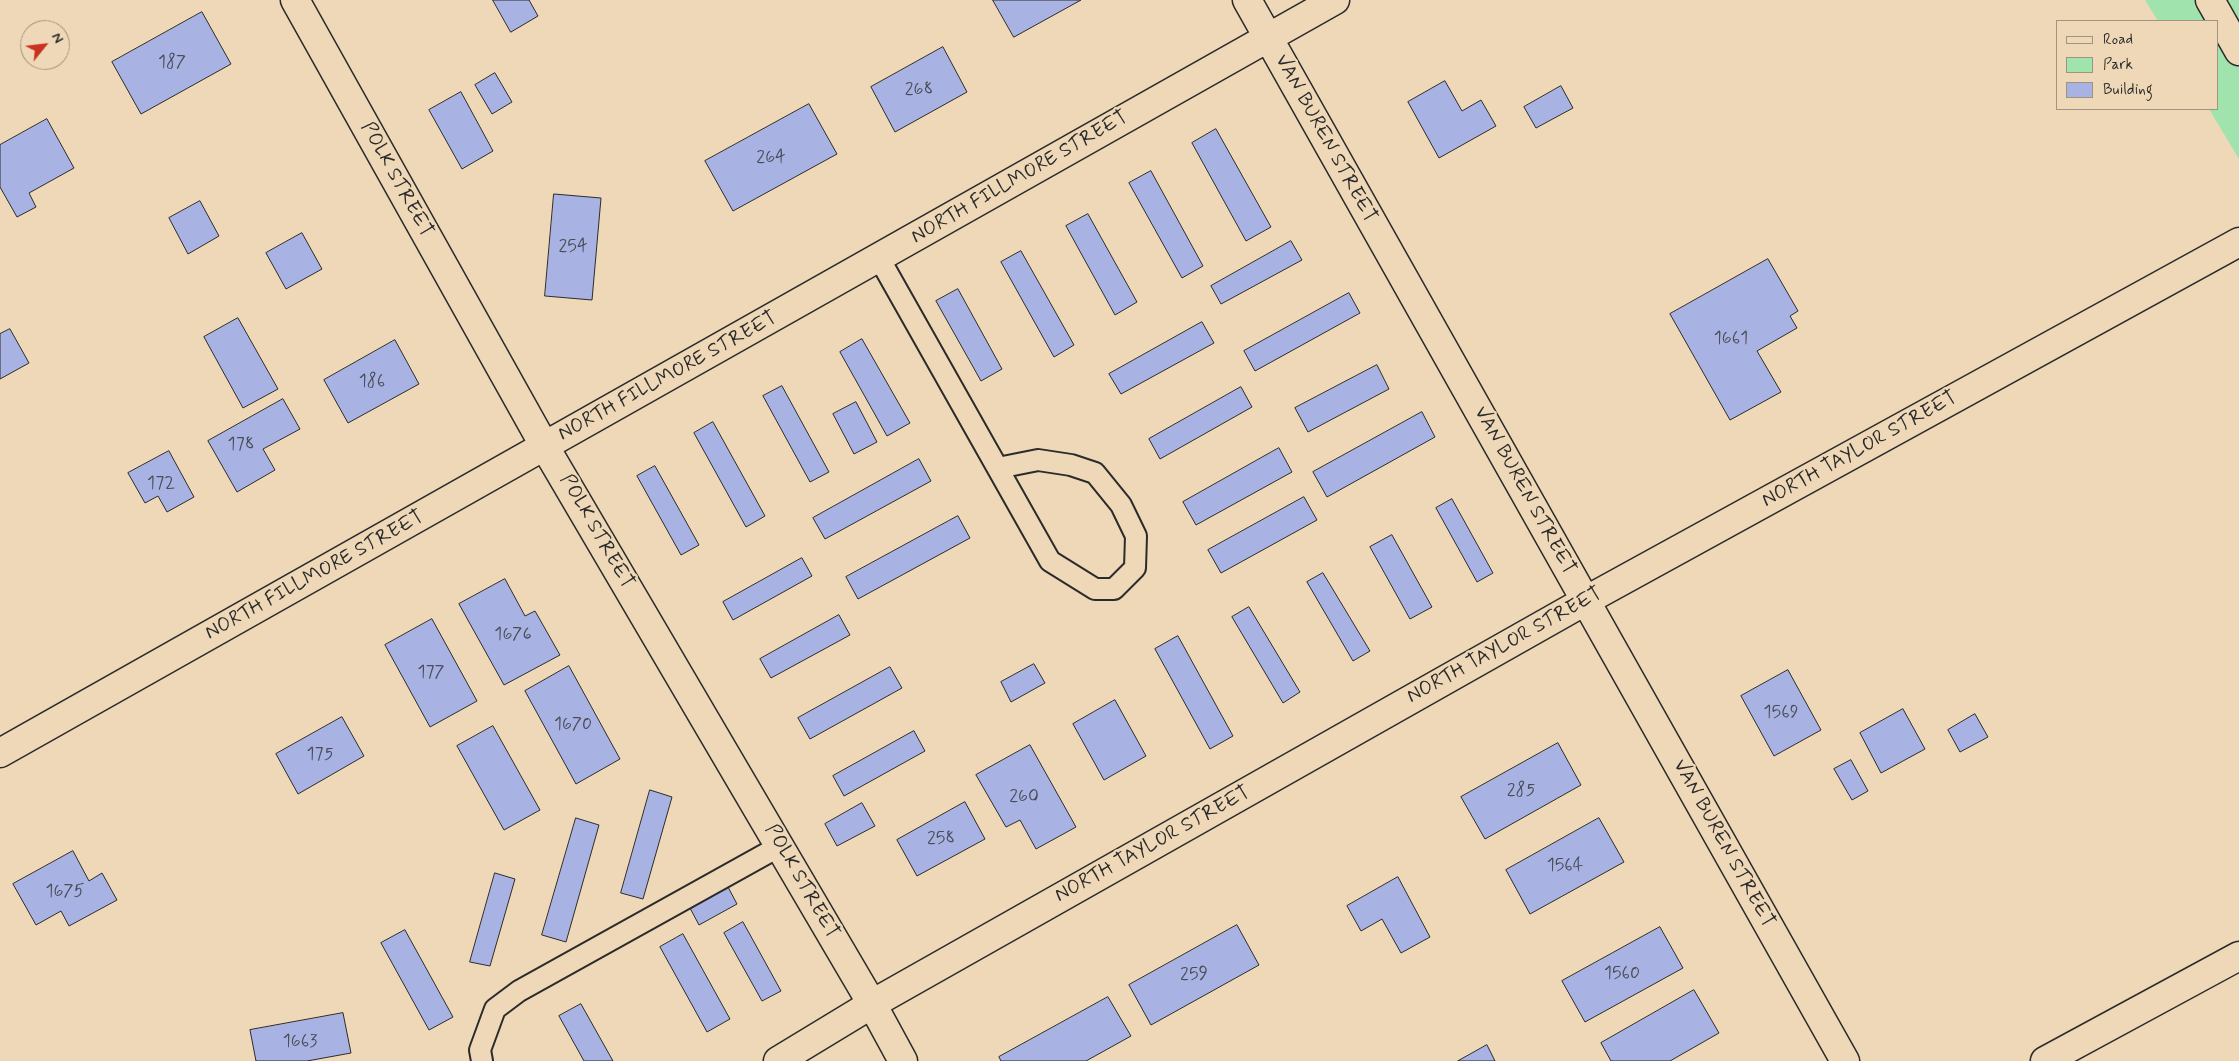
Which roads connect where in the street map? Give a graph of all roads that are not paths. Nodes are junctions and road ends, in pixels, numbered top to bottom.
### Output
1 (294, 0) edge
2 (1247, 0) edge
3 (1335, 0) edge
4 (2210, 0) edge
5 (1268, 38) junction
6 (2239, 51) edge
7 (2239, 242) edge
8 (879, 258) junction
9 (545, 446) junction
10 (998, 468) junction
11 (1586, 601) junction
12 (0, 753) edge
13 (780, 846) junction
14 (2239, 956) edge
15 (872, 1004) junction
16 (482, 1061) edge
17 (778, 1061) edge
18 (903, 1061) edge
19 (1845, 1061) edge
20 (2046, 1061) edge

1 - 9 street, POLK STREET
2 - 5 street, VAN BUREN STREET
3 - 5 street, NORTH FILLMORE STREET
4 - 6 street
5 - 8 street, NORTH FILLMORE STREET
5 - 11 street, VAN BUREN STREET
7 - 11 street, NORTH TAYLOR STREET
8 - 9 street, NORTH FILLMORE STREET
8 - 10 lane
9 - 12 street, NORTH FILLMORE STREET
9 - 13 street, POLK STREET
10 - 10 lane
11 - 15 street, NORTH TAYLOR STREET
11 - 19 street, VAN BUREN STREET
13 - 15 street, POLK STREET
13 - 16 lane
14 - 20 street
15 - 17 street, NORTH TAYLOR STREET
15 - 18 street, POLK STREET

